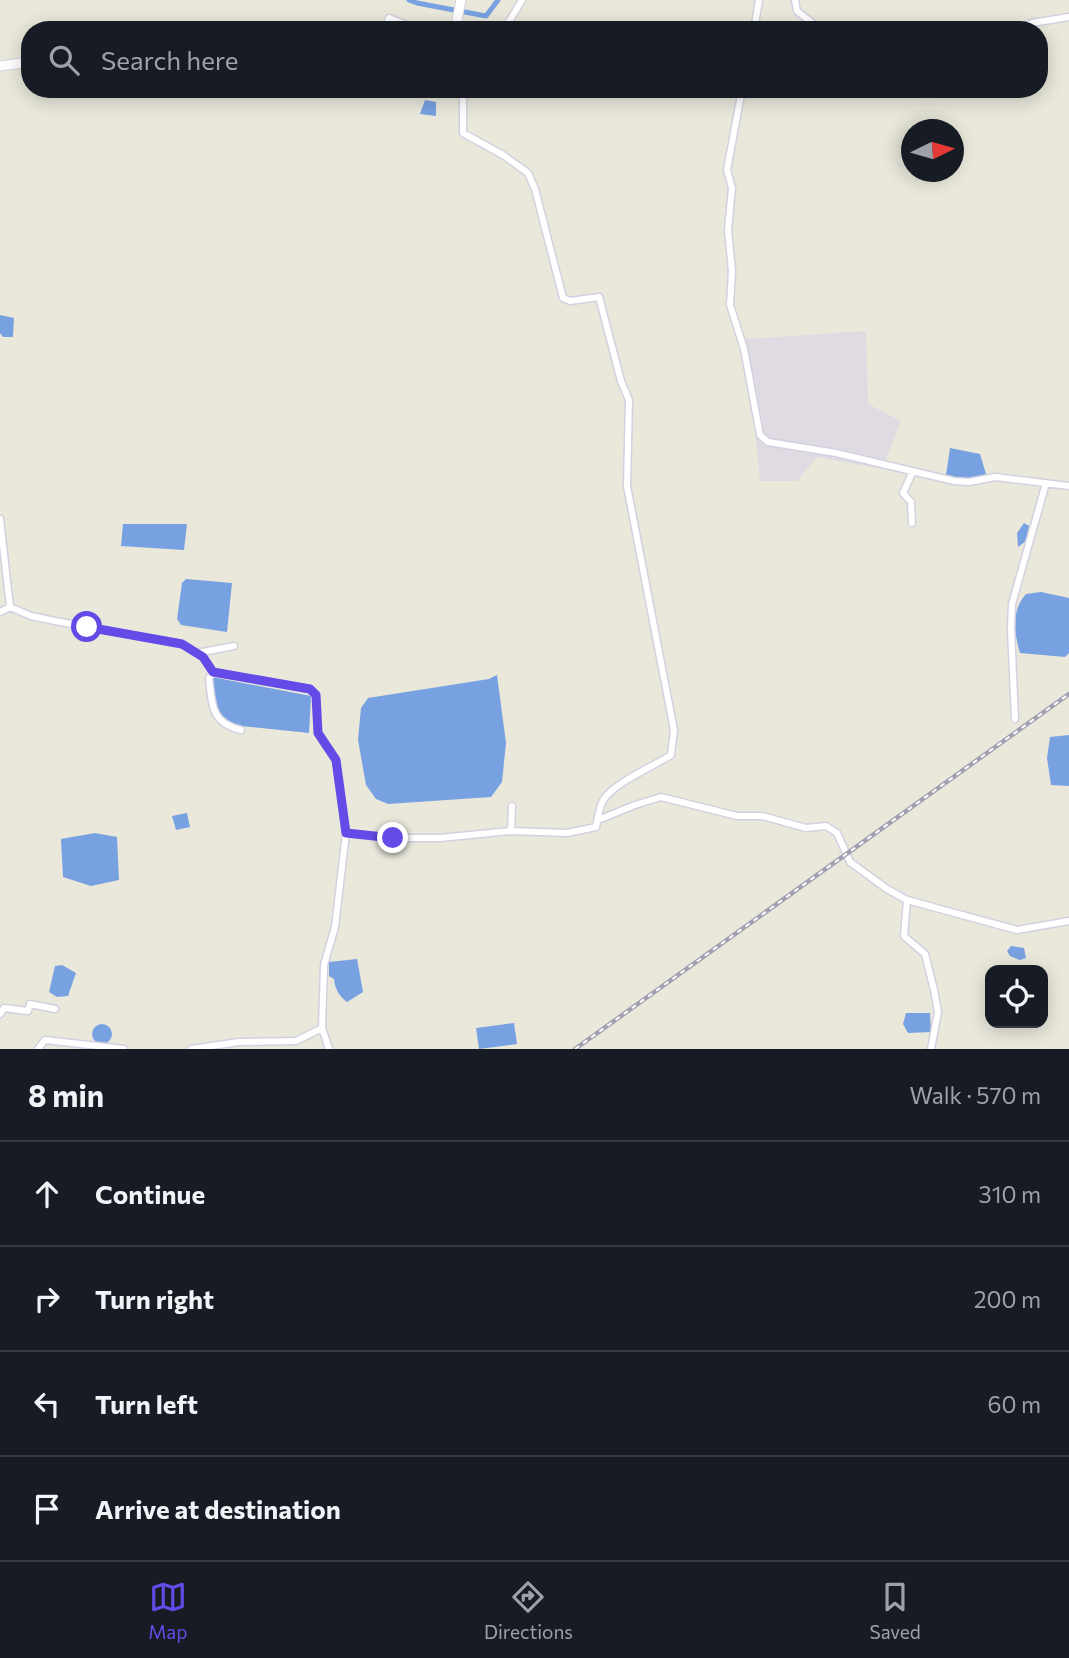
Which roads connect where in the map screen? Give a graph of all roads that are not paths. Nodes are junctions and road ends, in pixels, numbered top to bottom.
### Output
1 (522, 0) edge
2 (759, 0) edge
3 (794, 0) edge
4 (461, 1) edge
5 (1069, 17) edge
6 (457, 21) edge
7 (509, 21) edge
8 (756, 21) edge
9 (810, 21) edge
10 (1044, 21) edge
11 (21, 63) edge
12 (0, 66) edge
13 (463, 98) edge
14 (740, 98) edge
15 (913, 471) junction
16 (1046, 483) junction
17 (1069, 486) edge
18 (0, 519) edge
19 (912, 523) dead end
20 (10, 607) junction
21 (0, 613) edge
22 (234, 646) dead end
23 (197, 653) junction
24 (213, 672) junction
25 (1015, 719) dead end
26 (241, 730) dead end
27 (512, 806) dead end
28 (598, 820) junction
29 (511, 831) junction
30 (346, 833) junction
31 (907, 900) junction
32 (1069, 921) edge
33 (55, 1009) dead end
34 (0, 1014) edge
35 (322, 1028) junction
36 (38, 1049) edge
37 (124, 1049) edge
38 (191, 1049) edge
39 (329, 1049) edge
40 (931, 1049) edge

1 - 7 street
2 - 8 street
3 - 9 street
4 - 6 street
5 - 10 street
11 - 12 street
13 - 28 street
14 - 15 street
15 - 16 street
15 - 19 street
16 - 17 street
16 - 25 street
18 - 20 street
20 - 21 street
20 - 23 street
22 - 23 street
23 - 24 street
24 - 26 street
24 - 30 street
27 - 29 street
28 - 29 street
28 - 31 street
29 - 30 street
30 - 35 street
31 - 32 street
31 - 40 street
33 - 34 street
35 - 38 street
35 - 39 street
36 - 37 street

